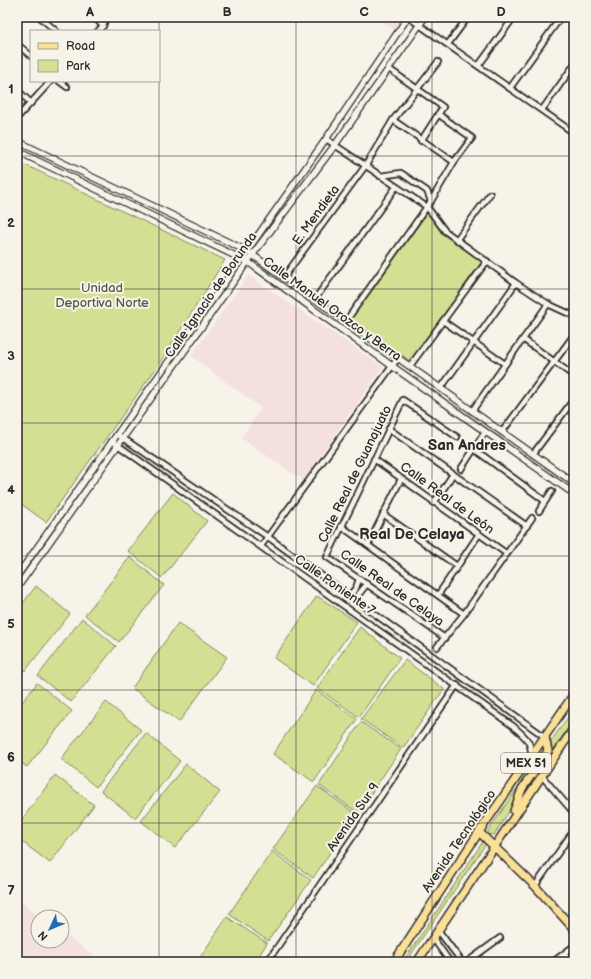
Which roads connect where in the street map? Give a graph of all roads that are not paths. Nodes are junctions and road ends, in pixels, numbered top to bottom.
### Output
1 (40, 17) edge
2 (94, 17) edge
3 (106, 17) edge
4 (408, 17) edge
5 (425, 17) edge
6 (468, 17) edge
7 (514, 17) edge
8 (561, 17) edge
9 (420, 24) junction
10 (103, 26) junction
11 (55, 30) edge
12 (99, 30) edge
13 (17, 44) edge
14 (448, 44) junction
15 (30, 55) edge
16 (438, 62) dead end
17 (479, 65) junction
18 (574, 65) edge
19 (389, 69) junction
20 (50, 82) edge
21 (60, 82) edge
22 (67, 88) dead end
23 (417, 88) junction
24 (510, 88) junction
25 (17, 90) edge
26 (31, 103) junction
27 (542, 110) junction
28 (438, 114) junction
29 (17, 118) edge
30 (393, 120) junction
31 (574, 133) edge
32 (326, 139) junction
33 (17, 141) edge
34 (421, 141) junction
35 (335, 145) junction
36 (17, 151) edge
37 (454, 162) junction
38 (366, 166) junction
39 (380, 176) junction
40 (396, 187) junction
41 (490, 194) dead end
42 (431, 201) junction
43 (427, 207) junction
44 (457, 239) junction
45 (247, 251) junction
46 (253, 254) junction
47 (242, 258) junction
48 (487, 261) junction
49 (248, 262) junction
50 (284, 277) junction
51 (516, 283) junction
52 (315, 299) junction
53 (548, 304) junction
54 (574, 316) edge
55 (346, 321) junction
56 (443, 321) junction
57 (574, 335) edge
58 (523, 339) junction
59 (474, 342) junction
60 (398, 358) junction
61 (554, 362) junction
62 (505, 364) junction
63 (392, 366) junction
64 (410, 366) junction
65 (574, 376) edge
66 (441, 388) junction
67 (574, 399) edge
68 (472, 411) junction
69 (389, 429) junction
70 (485, 432) junction
71 (502, 432) junction
72 (117, 434) junction
73 (456, 437) dead end
74 (124, 438) junction
75 (112, 441) junction
76 (119, 445) junction
77 (474, 449) junction
78 (533, 454) junction
79 (374, 459) junction
80 (461, 469) dead end
81 (453, 474) junction
82 (401, 479) junction
83 (574, 483) edge
84 (552, 491) dead end
85 (574, 494) edge
86 (545, 501) junction
87 (434, 503) junction
88 (539, 511) dead end
89 (383, 514) junction
90 (532, 518) dead end
91 (341, 526) junction
92 (527, 526) junction
93 (479, 534) junction
94 (268, 537) junction
95 (368, 545) junction
96 (261, 546) junction
97 (507, 554) junction
98 (327, 556) joint
99 (457, 566) junction
100 (17, 576) edge
101 (359, 579) junction
102 (367, 584) junction
103 (17, 588) edge
104 (438, 595) junction
105 (349, 596) junction
106 (354, 600) junction
107 (464, 614) junction
108 (445, 638) junction
109 (437, 647) dead end
110 (457, 685) junction
111 (574, 694) edge
112 (574, 728) edge
113 (545, 737) junction
114 (531, 756) junction
115 (541, 775) junction
116 (574, 813) edge
117 (508, 824) junction
118 (574, 830) edge
119 (479, 832) junction
120 (494, 846) junction
121 (535, 886) junction
122 (438, 930) junction
123 (574, 930) edge
124 (433, 938) junction
125 (500, 938) dead end
126 (574, 946) edge
127 (564, 954) junction
128 (267, 962) edge
129 (394, 962) edge
130 (417, 962) edge
131 (450, 962) edge
132 (462, 962) edge
133 (468, 962) edge
134 (553, 962) edge
135 (571, 962) edge

1 - 11 street
2 - 10 street
3 - 10 street
4 - 9 street
4 - 32 street, Calle Ignacio de Borunda
5 - 9 street, Calle Ignacio de Borunda
6 - 14 street
7 - 17 street
8 - 24 street
9 - 14 street
9 - 19 street, Calle Ignacio de Borunda
10 - 12 street
13 - 15 street
14 - 17 street
16 - 23 street, E. Mendieta
17 - 24 street
18 - 27 street
19 - 23 street
19 - 35 street, Calle Ignacio de Borunda
20 - 26 street
21 - 22 street
23 - 28 street
23 - 30 street, E. Mendieta
24 - 27 street
25 - 26 street
26 - 29 street
27 - 31 street
28 - 34 street
28 - 37 street
30 - 34 street
30 - 38 street, E. Mendieta
32 - 35 street
32 - 45 street, Calle Ignacio de Borunda
33 - 45 street, Calle Manuel Orozco y Berra
34 - 37 street
35 - 38 street
35 - 46 street, Calle Ignacio de Borunda
36 - 47 street, Calle Manuel Orozco y Berra
37 - 42 street
38 - 39 street
38 - 50 street, E. Mendieta
39 - 40 street
39 - 42 street
40 - 43 street
40 - 52 street
41 - 44 street
42 - 43 street
43 - 44 street
43 - 55 street
44 - 48 street
45 - 46 street, Calle Manuel Orozco y Berra
45 - 47 street, Calle Ignacio de Borunda
46 - 49 street, Calle Ignacio de Borunda
46 - 50 street, Calle Manuel Orozco y Berra
47 - 49 street, Calle Manuel Orozco y Berra
47 - 72 street, Calle Ignacio de Borunda
48 - 51 street
48 - 56 street
49 - 63 street, Calle Manuel Orozco y Berra
49 - 74 street, Calle Ignacio de Borunda
50 - 52 street, Calle Manuel Orozco y Berra
51 - 53 street
51 - 59 street
52 - 55 street, Calle Manuel Orozco y Berra
53 - 54 street
53 - 58 street
55 - 60 street, Calle Manuel Orozco y Berra
56 - 59 street
56 - 64 street
57 - 61 street
58 - 61 street
58 - 62 street
59 - 62 street
59 - 66 street
60 - 63 street
60 - 64 street, Calle Manuel Orozco y Berra
61 - 65 street
61 - 71 street
62 - 68 street
63 - 70 street, Calle Manuel Orozco y Berra
63 - 94 street
64 - 66 street, Calle Manuel Orozco y Berra
66 - 68 street, Calle Manuel Orozco y Berra
67 - 78 street
68 - 71 street, Calle Manuel Orozco y Berra
69 - 73 street, Calle Real de Guanajuato
69 - 79 street, Calle Real de Guanajuato
69 - 81 street
70 - 77 street
70 - 85 street, Calle Manuel Orozco y Berra
71 - 78 street, Calle Manuel Orozco y Berra
72 - 74 street, Calle Poniente 7
72 - 75 street, Calle Ignacio de Borunda
74 - 76 street, Calle Ignacio de Borunda
74 - 94 street, Calle Poniente 7
75 - 76 street, Calle Poniente 7
75 - 100 street, Calle Ignacio de Borunda
76 - 96 street, Calle Poniente 7
76 - 103 street, Calle Ignacio de Borunda
77 - 80 street
77 - 86 street
78 - 83 street, Calle Manuel Orozco y Berra
79 - 82 street, Calle Real de León
79 - 91 street, Calle Real de Guanajuato
81 - 87 street
81 - 92 street
82 - 87 street, Calle Real de León
82 - 89 street
84 - 86 street
86 - 88 street
87 - 93 street, Calle Real de León
89 - 95 street
89 - 99 street
90 - 92 street
91 - 95 street
91 - 98 street, Calle Real de Guanajuato
92 - 97 street
93 - 97 street, Calle Real de León
93 - 99 street
94 - 96 street
94 - 105 street, Calle Poniente 7
95 - 104 street
96 - 110 street, Calle Poniente 7
97 - 107 street
98 - 101 street, Calle Real de Celaya
99 - 104 street
101 - 102 street, Calle Real de Celaya
101 - 105 street
102 - 106 street
102 - 108 street, Calle Real de Celaya
104 - 107 street
105 - 106 street, Calle Poniente 7
106 - 113 street, Calle Poniente 7
107 - 108 street
108 - 109 street
110 - 114 street, Calle Poniente 7
110 - 128 street, Avenida Sur 9
111 - 113 main road, Avenida Tecnológico / MEX 51
112 - 115 main road, MEX 51
113 - 114 main road, Avenida Tecnológico / MEX 51
113 - 117 main road
114 - 119 main road, Avenida Tecnológico / MEX 51
115 - 116 street
115 - 117 main road, MEX 51
117 - 120 main road, MEX 51
118 - 121 street
119 - 120 main road
119 - 129 main road, Avenida Tecnológico / MEX 51
120 - 121 main road
120 - 122 main road, MEX 51
121 - 123 main road
122 - 124 main road, MEX 51
122 - 132 street
124 - 130 main road, MEX 51
124 - 131 street
125 - 133 street
126 - 127 street
127 - 134 street
127 - 135 street

